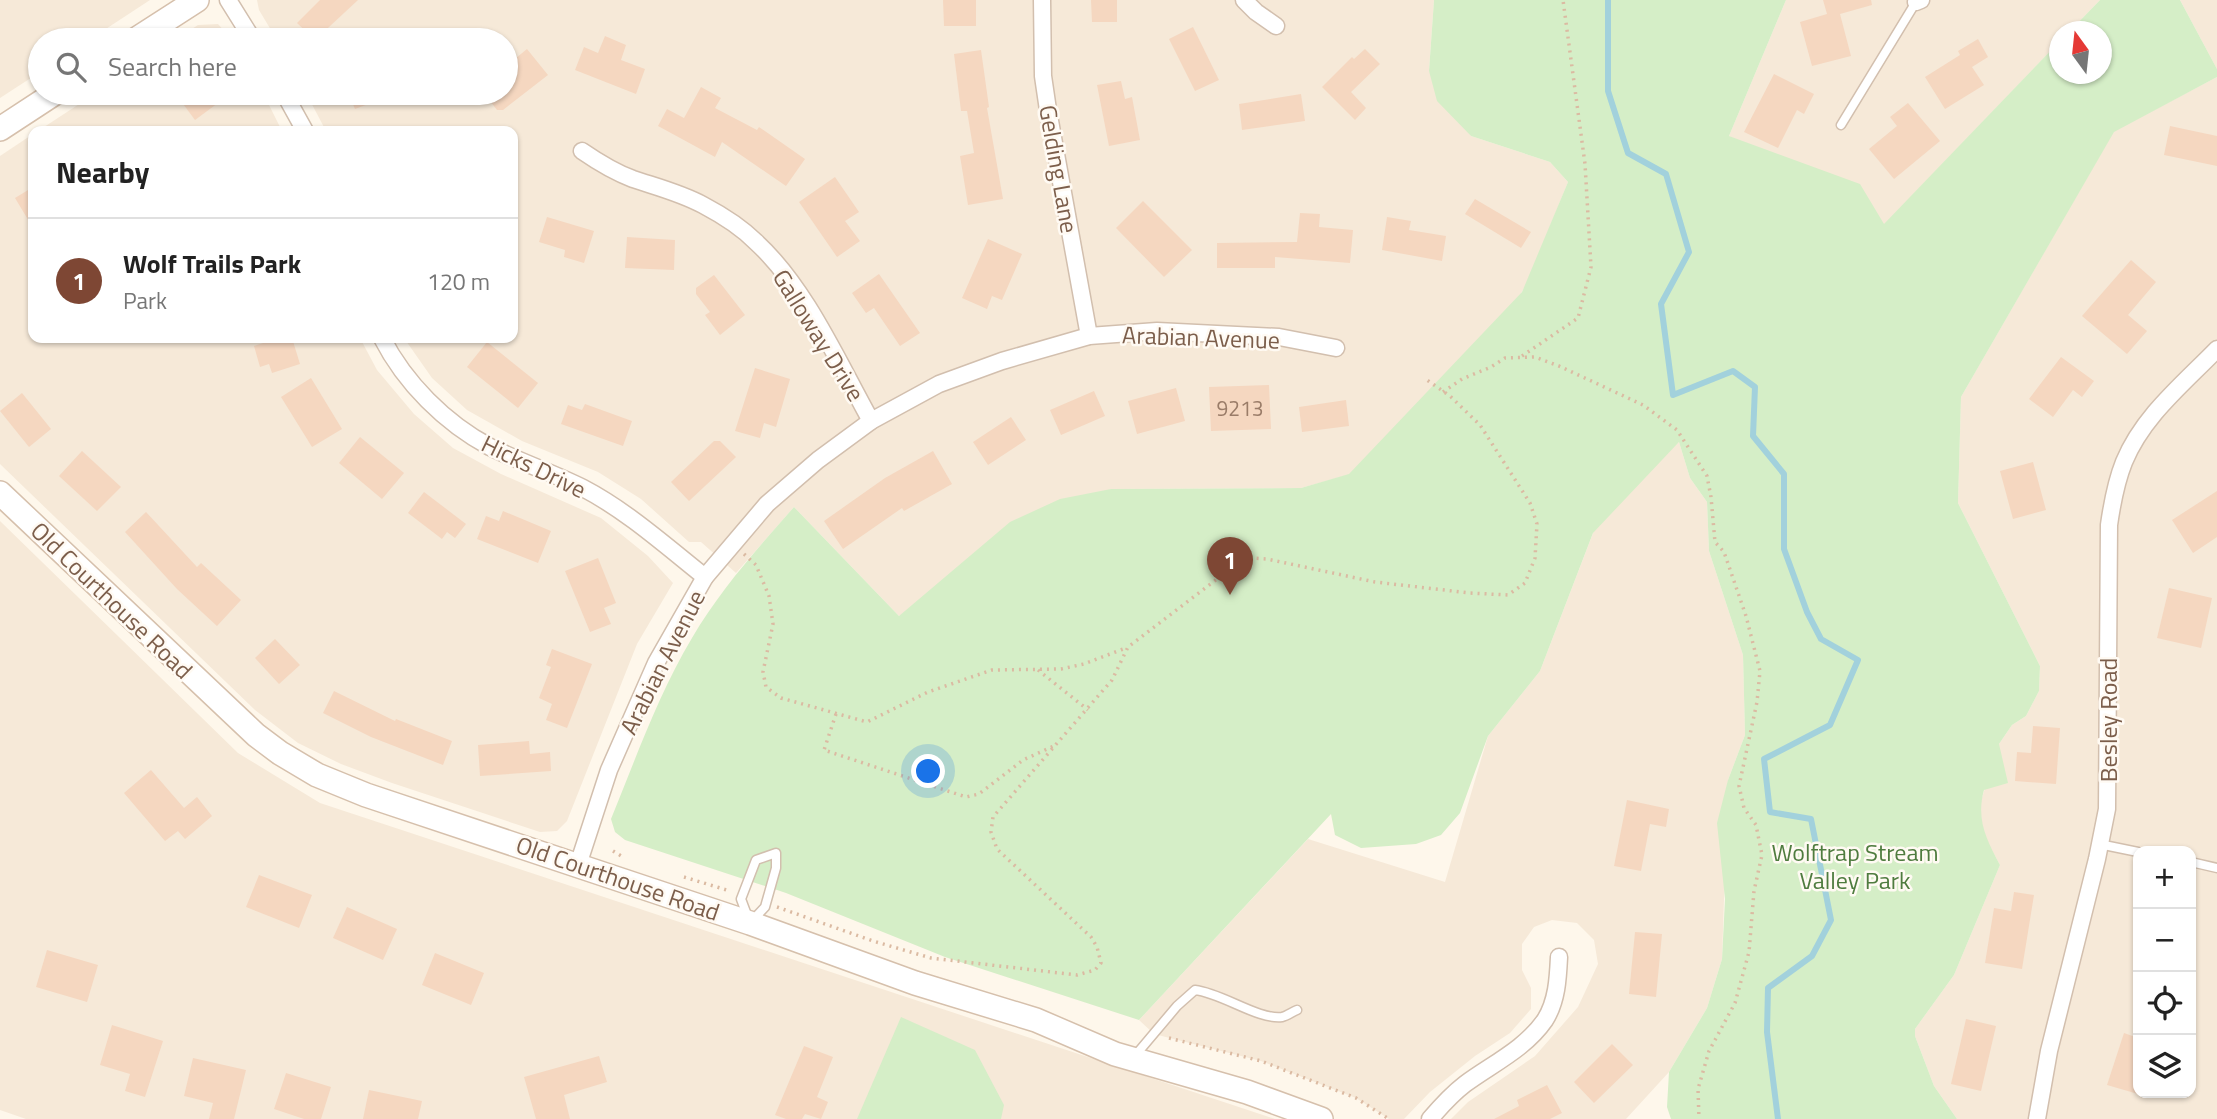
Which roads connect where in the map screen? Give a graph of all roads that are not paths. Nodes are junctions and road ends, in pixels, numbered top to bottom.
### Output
1 (197, 0) edge
2 (228, 0) edge
3 (1042, 0) edge
4 (1244, 0) edge
5 (1919, 1) edge
6 (1276, 26) dead end
7 (154, 28) edge
8 (246, 28) edge
9 (37, 105) edge
10 (290, 105) edge
11 (1841, 125) dead end
12 (301, 126) edge
13 (0, 130) edge
14 (582, 151) dead end
15 (1089, 336) junction
16 (385, 343) edge
17 (1336, 348) dead end
18 (2217, 349) edge
19 (871, 421) junction
20 (0, 492) edge
21 (705, 577) junction
22 (2099, 844) junction
23 (2133, 851) edge
24 (2196, 863) edge
25 (578, 864) junction
26 (2217, 868) edge
27 (750, 923) junction
28 (1559, 957) dead end
29 (1297, 1010) dead end
30 (1132, 1059) junction
31 (1321, 1119) edge
32 (1430, 1119) edge
33 (2037, 1119) edge

1 - 7 street
2 - 8 street
3 - 15 street, Gelding Lane
4 - 6 street
5 - 11 lane
9 - 13 street
10 - 12 street
14 - 19 street, Galloway Drive
15 - 17 street, Arabian Avenue
15 - 19 street, Arabian Avenue
16 - 21 street, Hicks Drive
18 - 22 street, Besley Road
19 - 21 street, Arabian Avenue
20 - 25 street, Old Courthouse Road
21 - 25 street, Arabian Avenue
22 - 23 lane
22 - 33 street, Besley Road
24 - 26 lane
25 - 27 street, Old Courthouse Road
27 - 27 lane
27 - 30 street, Old Courthouse Road
28 - 32 street
29 - 30 lane
30 - 31 street, Old Courthouse Road

